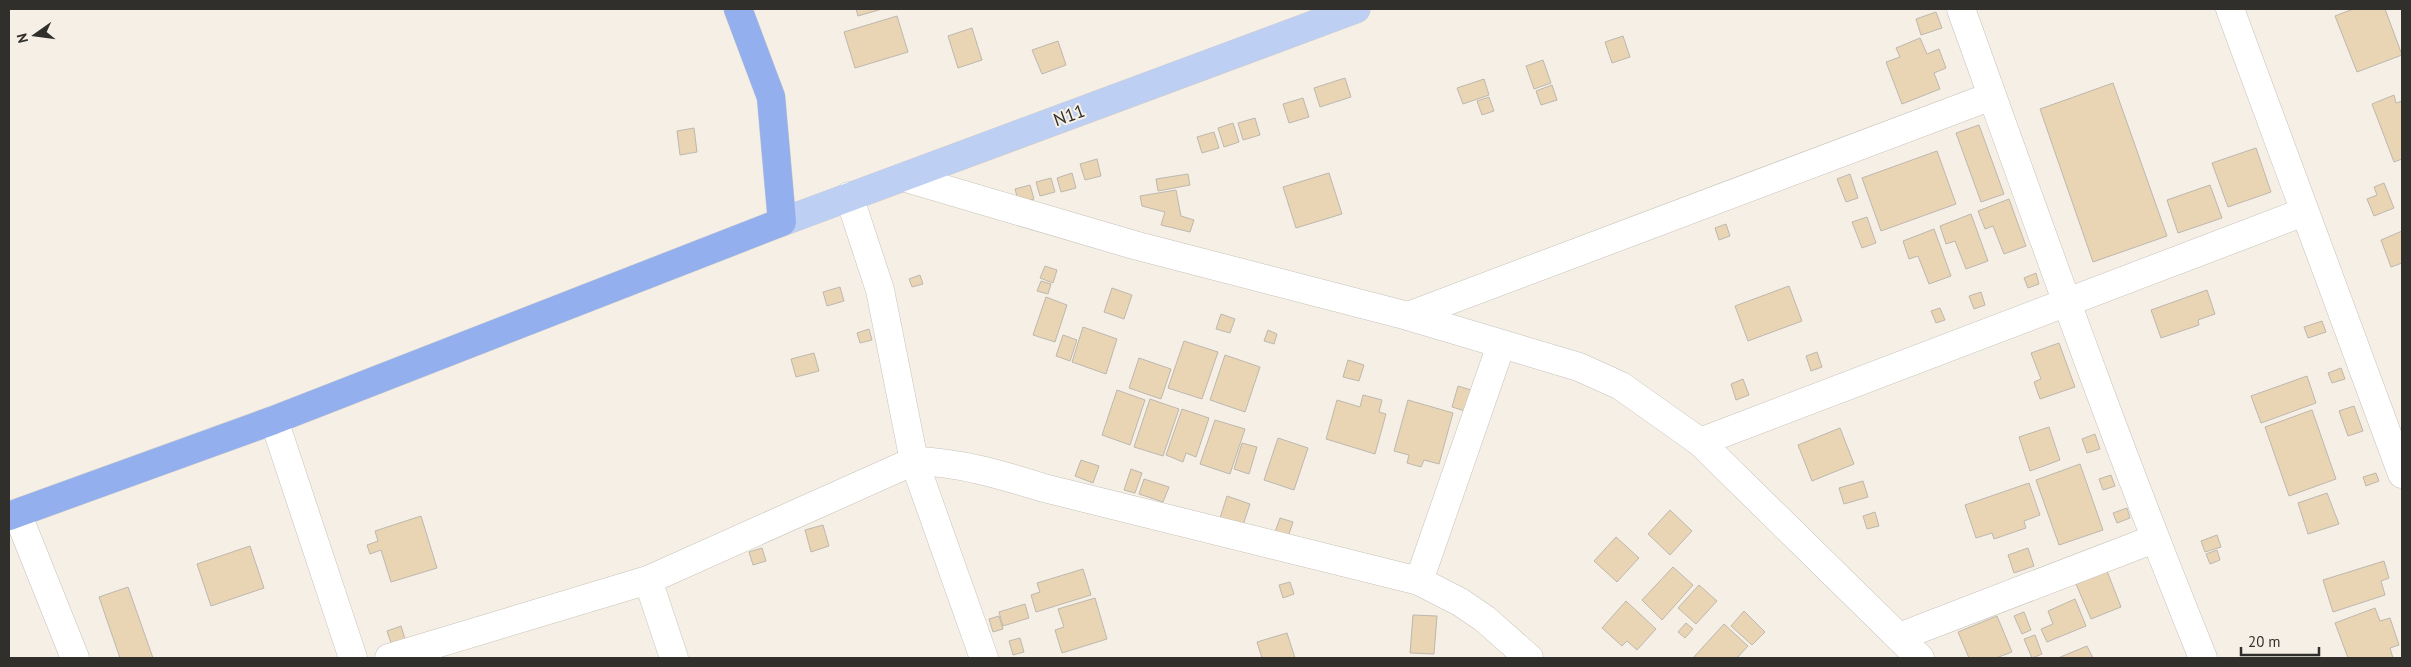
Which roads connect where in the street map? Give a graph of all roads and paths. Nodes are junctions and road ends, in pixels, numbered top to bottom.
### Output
1 (738, 9) edge
2 (1356, 9) edge
3 (1961, 9) edge
4 (2230, 9) edge
5 (1992, 96) junction
6 (903, 176) junction
7 (849, 196) junction
8 (2304, 212) junction
9 (782, 222) junction
10 (2066, 303) junction
11 (1408, 316) junction
12 (1501, 345) junction
13 (274, 420) junction
14 (1700, 442) junction
15 (914, 461) junction
16 (2402, 474) edge
17 (13, 515) edge
18 (2154, 539) junction
19 (648, 580) junction
20 (1420, 581) junction
21 (1899, 637) junction
22 (75, 658) edge
23 (353, 658) edge
24 (389, 658) edge
25 (674, 658) edge
26 (984, 658) edge
27 (1529, 658) edge
28 (1920, 658) edge
29 (2203, 658) edge

1 - 9 highway
2 - 6 main road, N11
3 - 5 street
4 - 8 street
5 - 10 street
5 - 11 street
6 - 7 main road, N11
6 - 11 street
7 - 9 main road, N11
7 - 15 street
8 - 10 street
8 - 16 street
9 - 13 highway
10 - 14 street
10 - 18 street
11 - 12 street
12 - 14 street
12 - 20 street
13 - 17 highway
13 - 23 street
14 - 21 street
15 - 19 street
15 - 20 street
15 - 26 street
17 - 22 street
18 - 21 street
18 - 29 street
19 - 24 street
19 - 25 street
20 - 27 street
21 - 28 street

